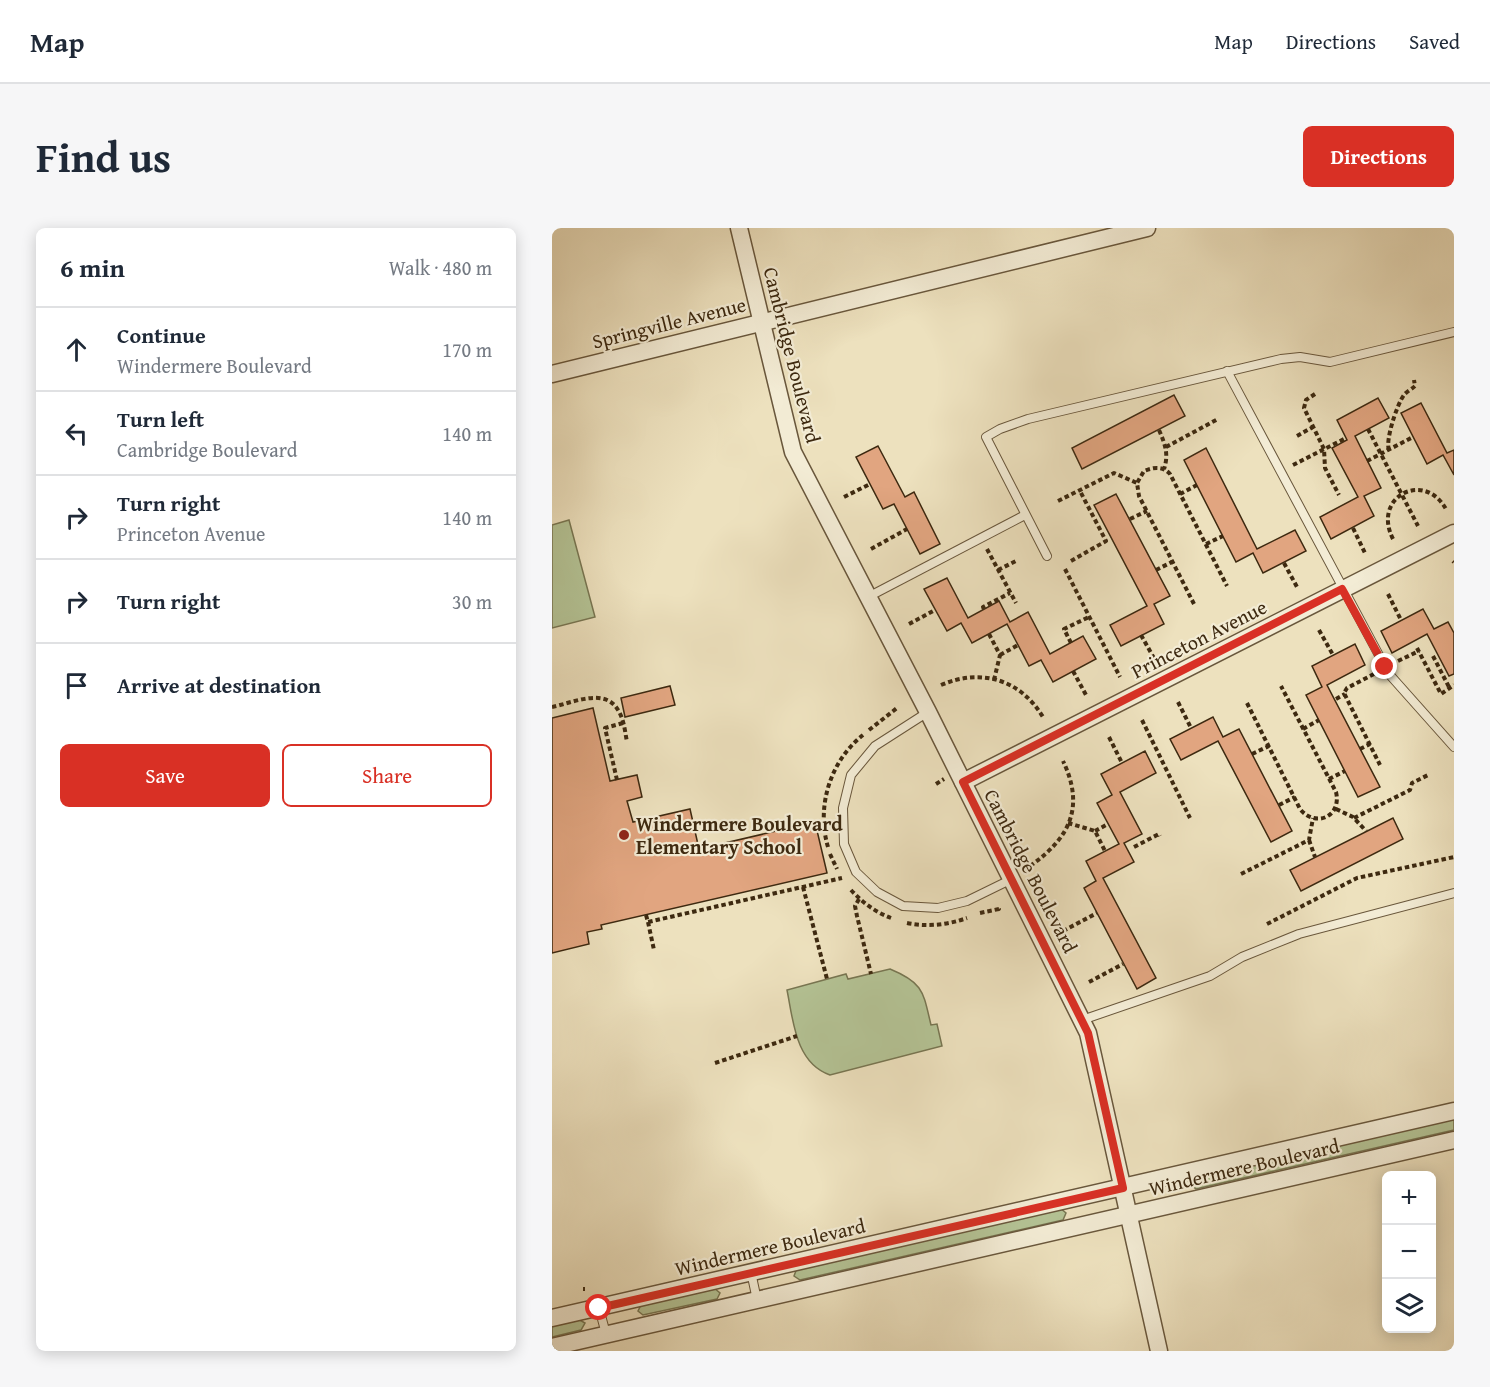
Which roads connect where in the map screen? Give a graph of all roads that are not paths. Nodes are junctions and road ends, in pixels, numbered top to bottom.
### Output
1 (739, 228) edge
2 (1147, 228) edge
3 (762, 322) junction
4 (1454, 332) edge
5 (1227, 371) junction
6 (552, 374) edge
7 (1026, 514) junction
8 (1454, 533) edge
9 (1047, 556) dead end
10 (1342, 589) junction
11 (868, 597) junction
12 (928, 712) junction
13 (1454, 747) edge
14 (963, 782) junction
15 (1012, 879) junction
16 (1454, 893) edge
17 (1082, 1020) junction
18 (1454, 1111) edge
19 (1454, 1140) edge
20 (1123, 1188) junction
21 (1130, 1215) junction
22 (751, 1272) junction
23 (757, 1300) junction
24 (599, 1308) junction
25 (552, 1318) edge
26 (606, 1334) junction
27 (552, 1347) edge
28 (1159, 1351) edge

1 - 3 street, Cambridge Boulevard
2 - 3 street, Springville Avenue
3 - 6 street, Springville Avenue
3 - 11 street, Cambridge Boulevard
4 - 5 lane
5 - 7 lane
5 - 10 lane
7 - 9 lane
7 - 11 lane
8 - 10 street, Princeton Avenue
10 - 13 lane
10 - 14 street, Princeton Avenue
11 - 12 street, Cambridge Boulevard
12 - 14 street, Cambridge Boulevard
12 - 15 lane
14 - 15 street, Cambridge Boulevard
15 - 17 street, Cambridge Boulevard
16 - 17 lane
17 - 20 street, Cambridge Boulevard
18 - 20 street, Windermere Boulevard
19 - 21 street, Windermere Boulevard
20 - 21 street, Cambridge Boulevard
20 - 22 street, Windermere Boulevard
21 - 23 street, Windermere Boulevard
21 - 28 street, Cambridge Boulevard
22 - 23 lane
22 - 24 street, Windermere Boulevard
23 - 26 street, Windermere Boulevard
24 - 25 street, Windermere Boulevard
24 - 26 lane
26 - 27 street, Windermere Boulevard

